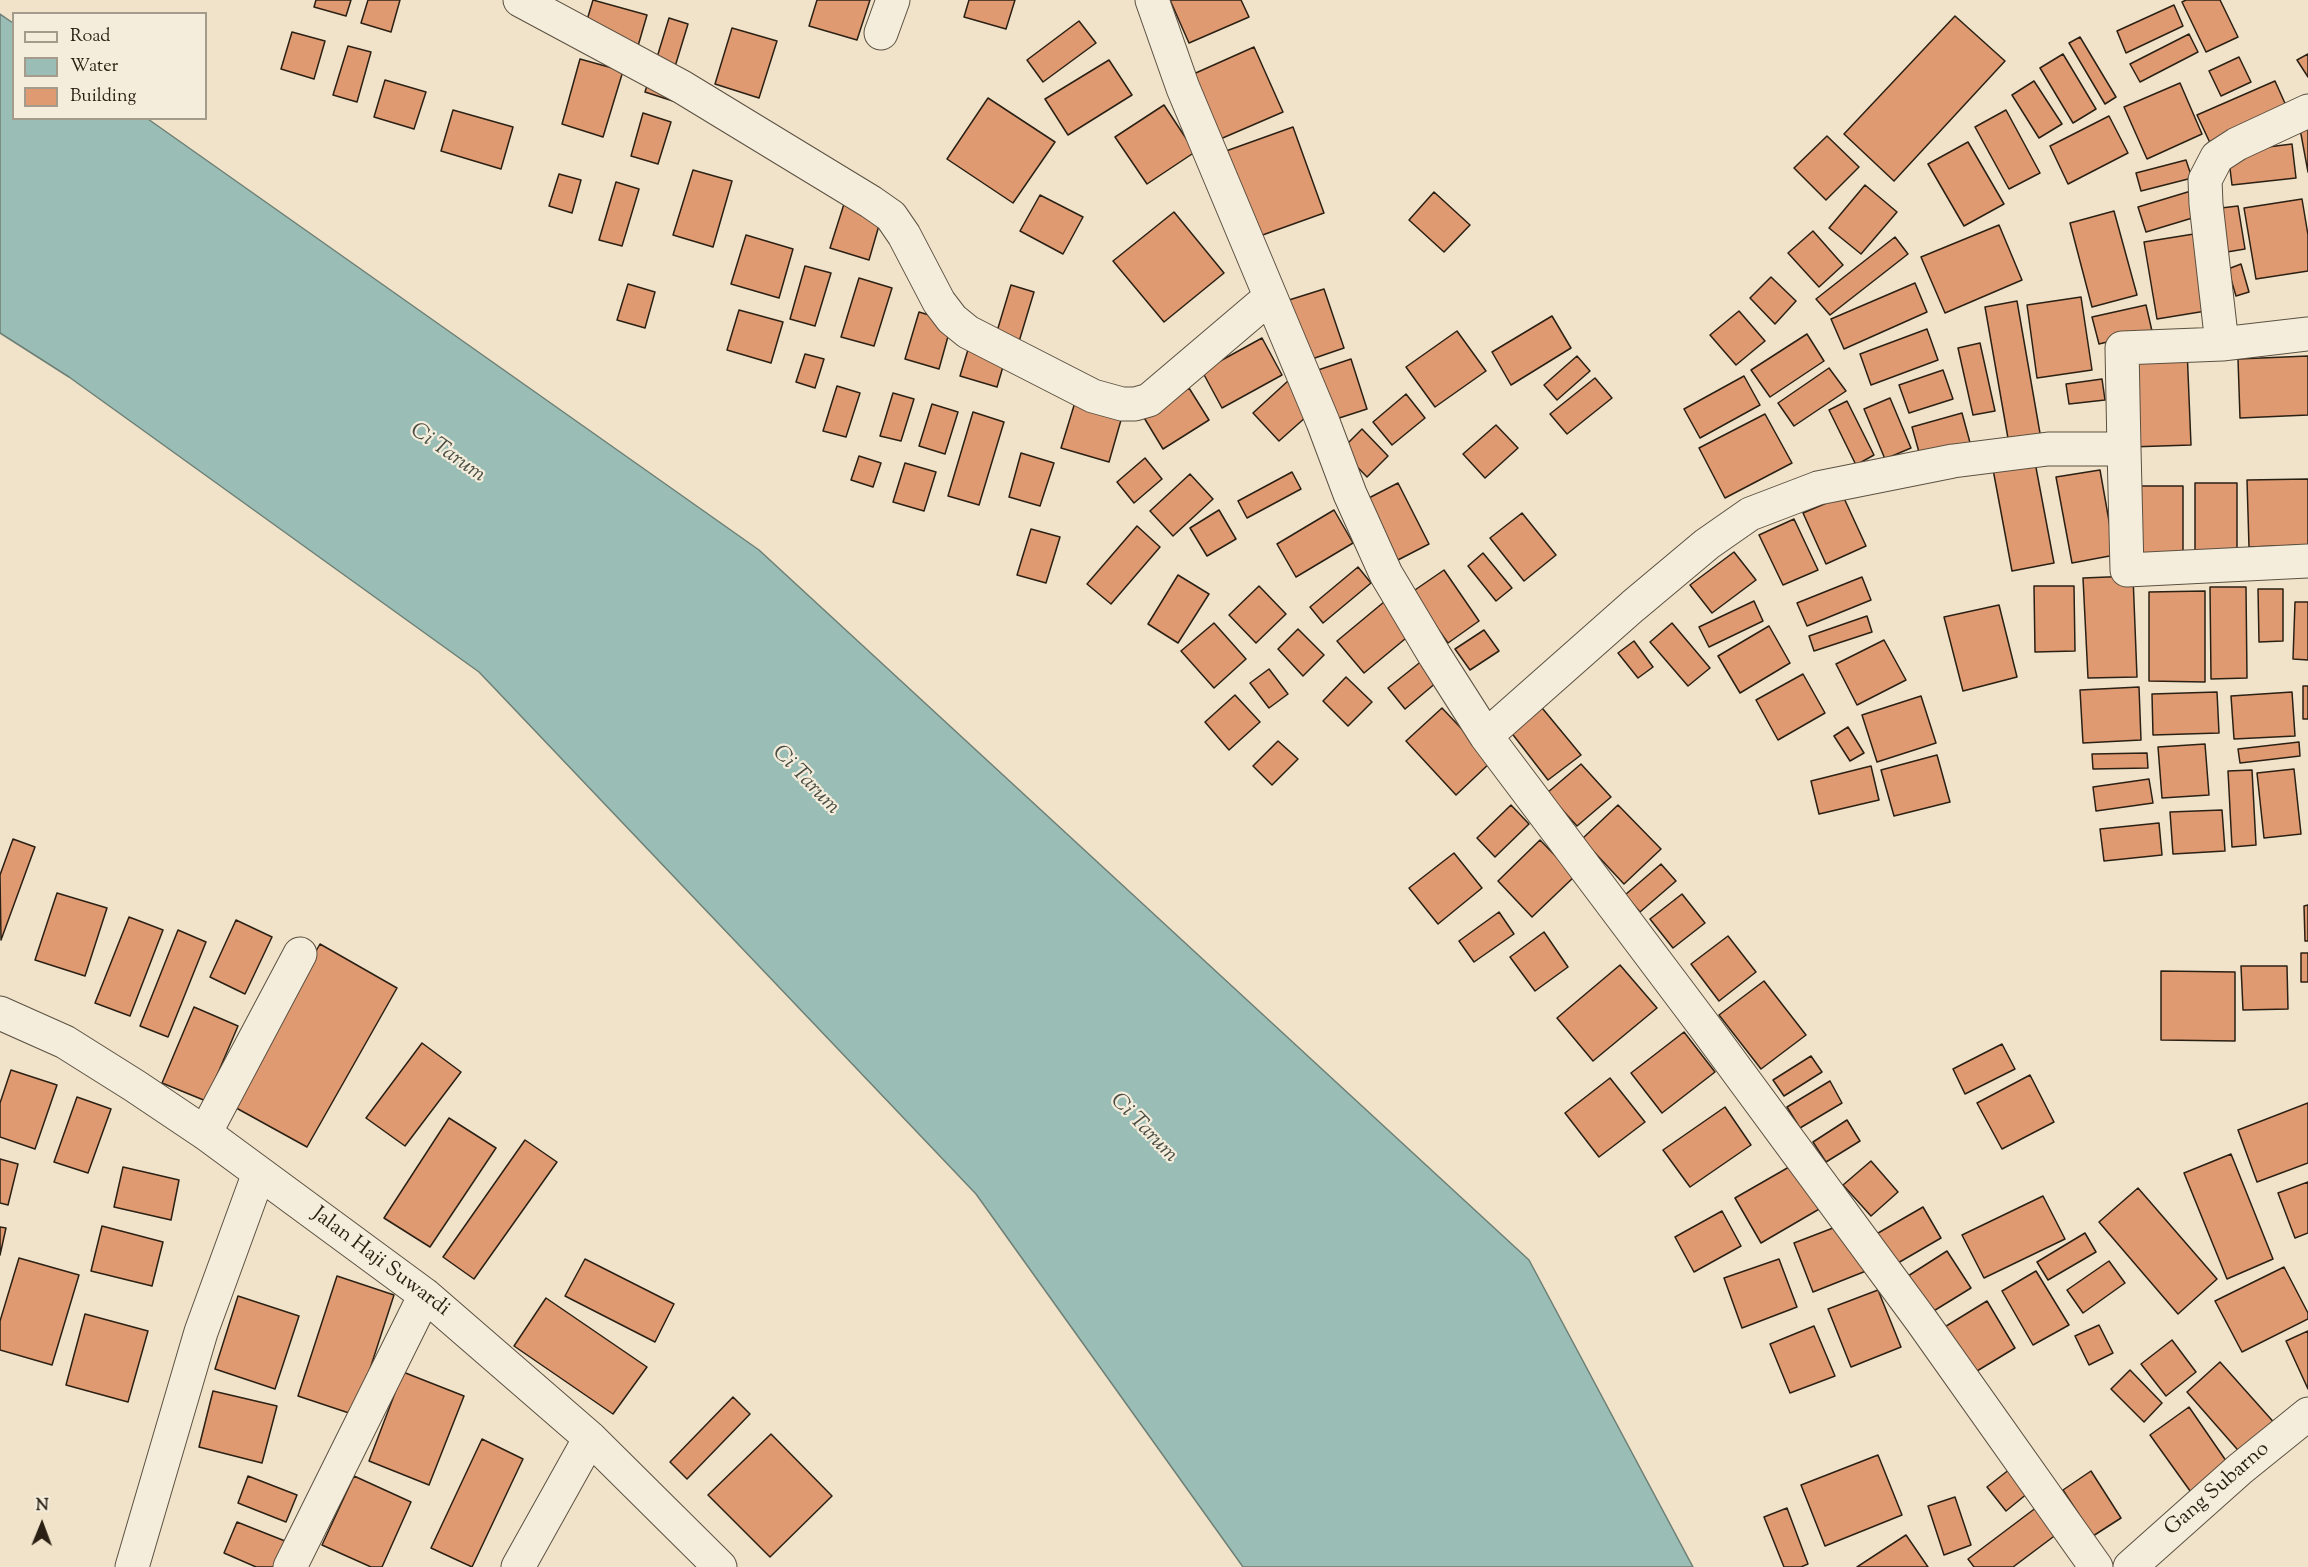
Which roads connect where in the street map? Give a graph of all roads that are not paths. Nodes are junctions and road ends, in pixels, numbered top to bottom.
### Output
1 (520, 0) edge
2 (893, 0) edge
3 (1152, 0) edge
4 (881, 33) dead end
5 (2308, 111) edge
6 (1269, 298) junction
7 (2308, 334) edge
8 (2222, 344) junction
9 (2124, 449) junction
10 (2308, 561) edge
11 (1486, 736) junction
12 (300, 954) dead end
13 (0, 1013) edge
14 (206, 1133) junction
15 (259, 1173) junction
16 (425, 1295) junction
17 (2308, 1414) edge
18 (590, 1438) junction
19 (132, 1567) edge
20 (290, 1567) edge
21 (518, 1567) edge
22 (720, 1567) edge
23 (2096, 1567) edge
24 (2130, 1567) edge

1 - 6 street
2 - 4 street
3 - 6 street
5 - 8 street
6 - 11 street
7 - 8 street
8 - 9 street
9 - 10 street
9 - 11 street
11 - 23 street
12 - 14 street
13 - 14 street, Jalan Haji Suwardi
14 - 15 street, Jalan Haji Suwardi
15 - 16 street, Jalan Haji Suwardi
15 - 19 street
16 - 18 street, Jalan Haji Suwardi
16 - 20 street
17 - 24 street, Gang Subarno
18 - 21 street
18 - 22 street, Jalan Haji Suwardi

